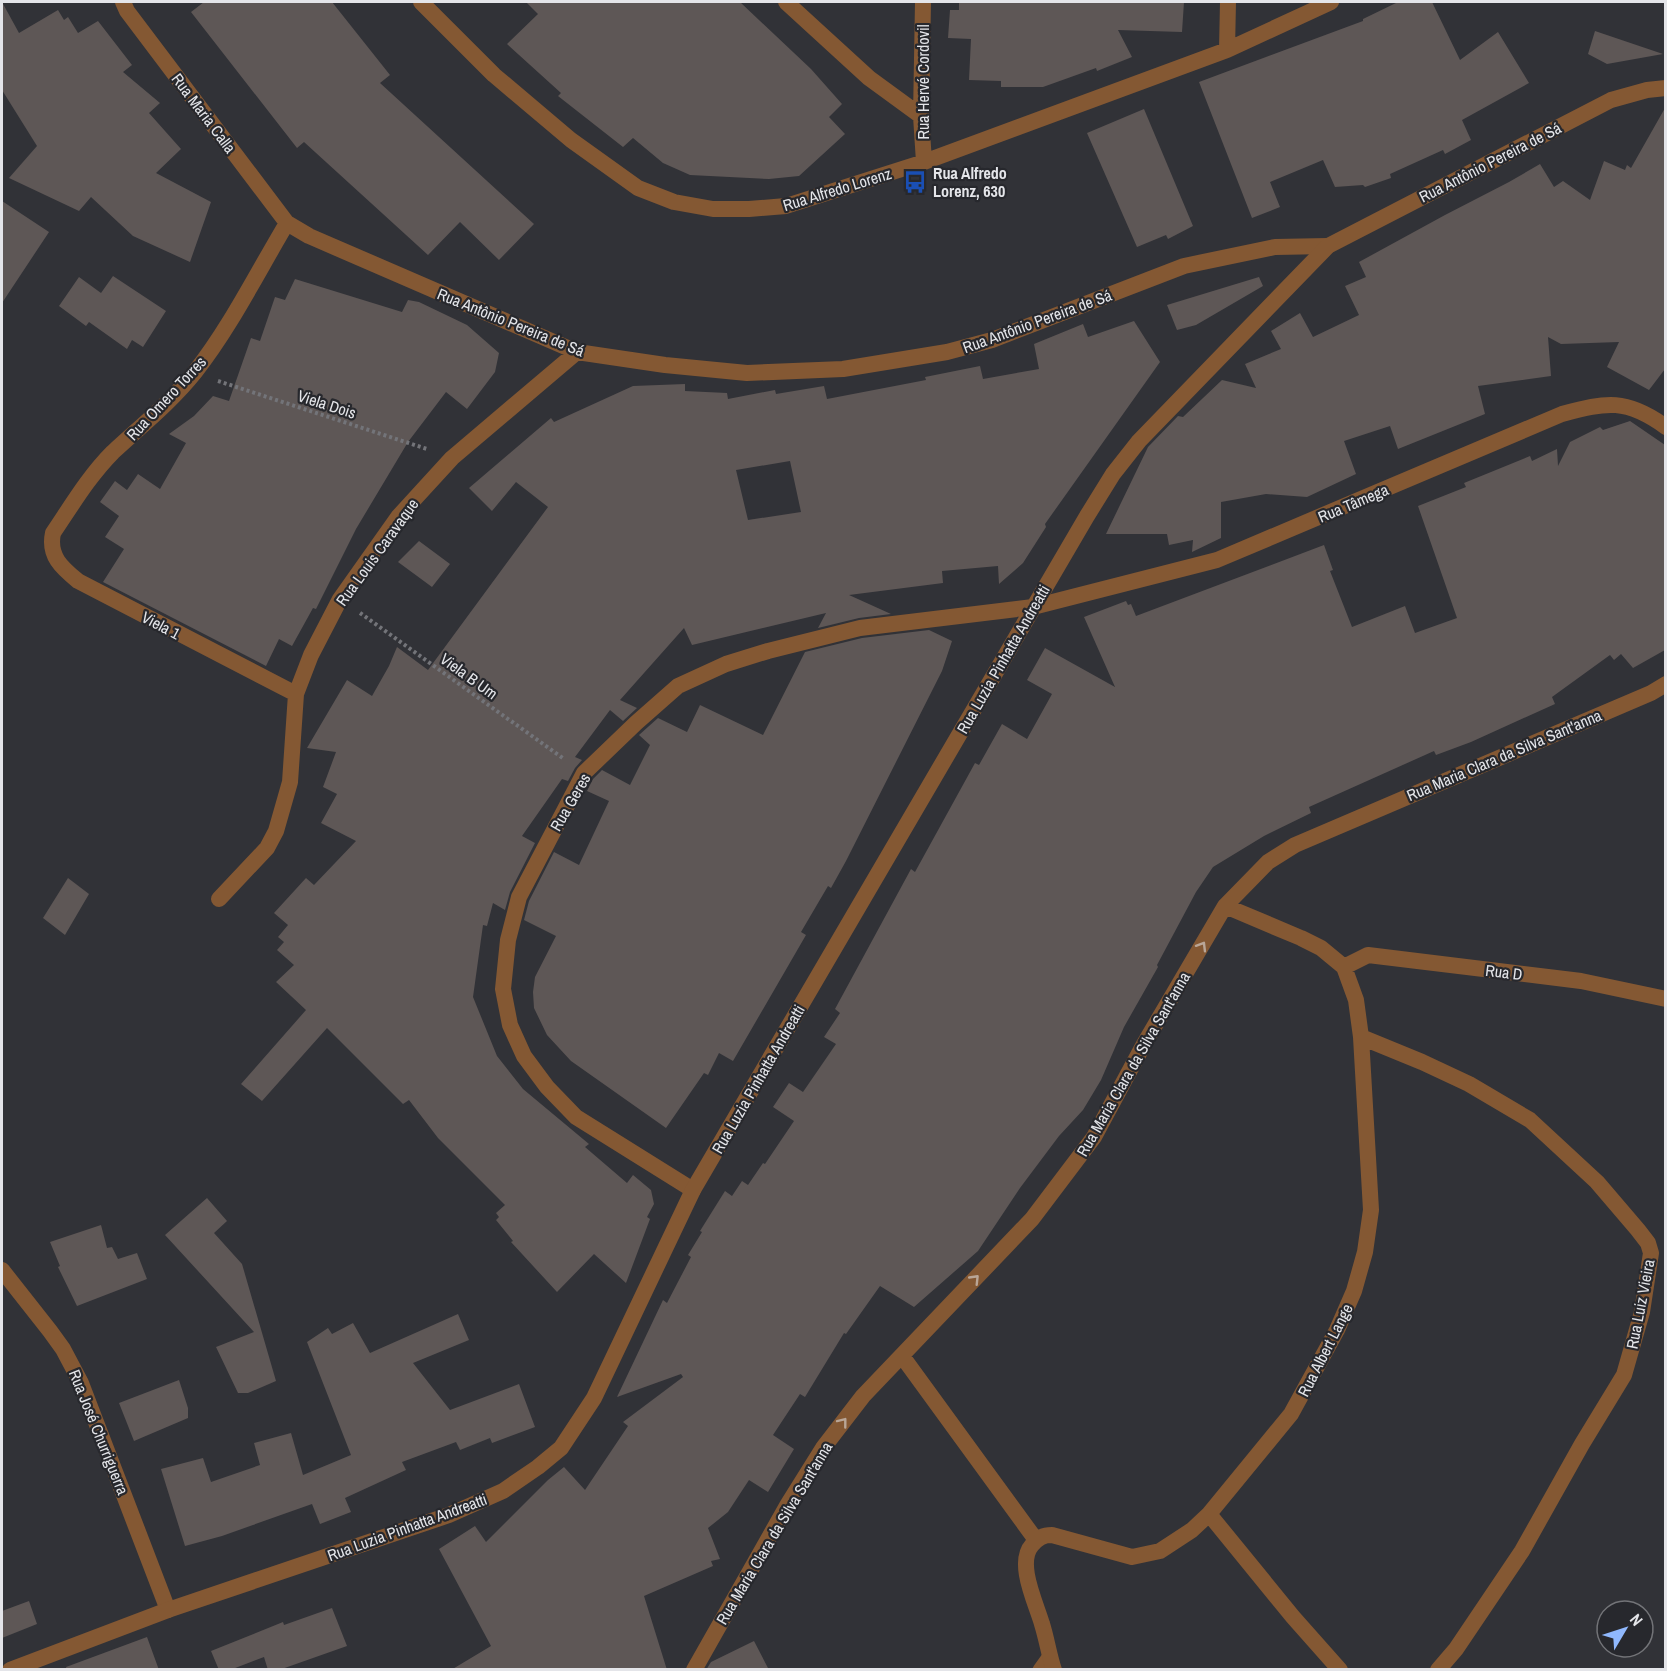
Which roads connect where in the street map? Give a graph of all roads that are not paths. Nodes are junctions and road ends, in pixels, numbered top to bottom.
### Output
1 (123, 2) edge
2 (422, 2) edge
3 (786, 2) edge
4 (923, 2) edge
5 (1228, 2) edge
6 (1330, 2) edge
7 (1227, 50) junction
8 (1665, 88) edge
9 (921, 116) junction
10 (924, 162) junction
11 (287, 223) junction
12 (1328, 246) junction
13 (577, 352) junction
14 (1665, 427) edge
15 (53, 533) joint
16 (1033, 607) junction
17 (1665, 684) edge
18 (296, 694) junction
19 (219, 899) dead end
20 (1225, 906) junction
21 (1344, 967) junction
22 (1665, 999) edge
23 (1361, 1037) junction
24 (693, 1190) junction
25 (2, 1270) edge
26 (902, 1356) junction
27 (1209, 1514) junction
28 (1036, 1540) junction
29 (168, 1610) junction
30 (1048, 1665) edge
31 (10, 1670) edge
32 (694, 1670) edge
33 (1340, 1670) edge
34 (1438, 1670) edge

1 - 11 street, Rua Maria Calla
2 - 10 street, Rua Alfredo Lorenz
3 - 9 street
4 - 9 street, Rua Hervé Cordovil
5 - 7 street
6 - 7 street, Rua Alfredo Lorenz
7 - 10 street, Rua Alfredo Lorenz
8 - 12 street, Rua Antônio Pereira de Sá
9 - 10 street, Rua Hervé Cordovil
11 - 13 street, Rua Antônio Pereira de Sá
11 - 15 street, Rua Omero Torres
12 - 13 street, Rua Antônio Pereira de Sá
12 - 16 street, Rua Luzia Pinhatta Andreatti
13 - 18 street, Rua Louis Caravaque
14 - 16 street, Rua Tâmega
15 - 18 street, Viela 1
16 - 24 street, Rua Luzia Pinhatta Andreatti
16 - 24 street, Rua Geres
17 - 20 street, Rua Maria Clara da Silva Sant'anna
18 - 19 street, Rua Louis Caravaque
20 - 21 street
26 -> 20 street, Rua Maria Clara da Silva Sant'anna
21 - 22 street, Rua D
21 - 23 street, Rua Albert Lange
23 - 27 street, Rua Albert Lange
23 - 34 street, Rua Luiz Vieira
24 - 29 street, Rua Luzia Pinhatta Andreatti
25 - 29 street, Rua José Churriguerra
26 - 28 street
32 -> 26 street, Rua Maria Clara da Silva Sant'anna
27 - 28 street, Rua Albert Lange
27 - 33 street
28 - 30 street
29 - 31 street, Rua Luzia Pinhatta Andreatti

